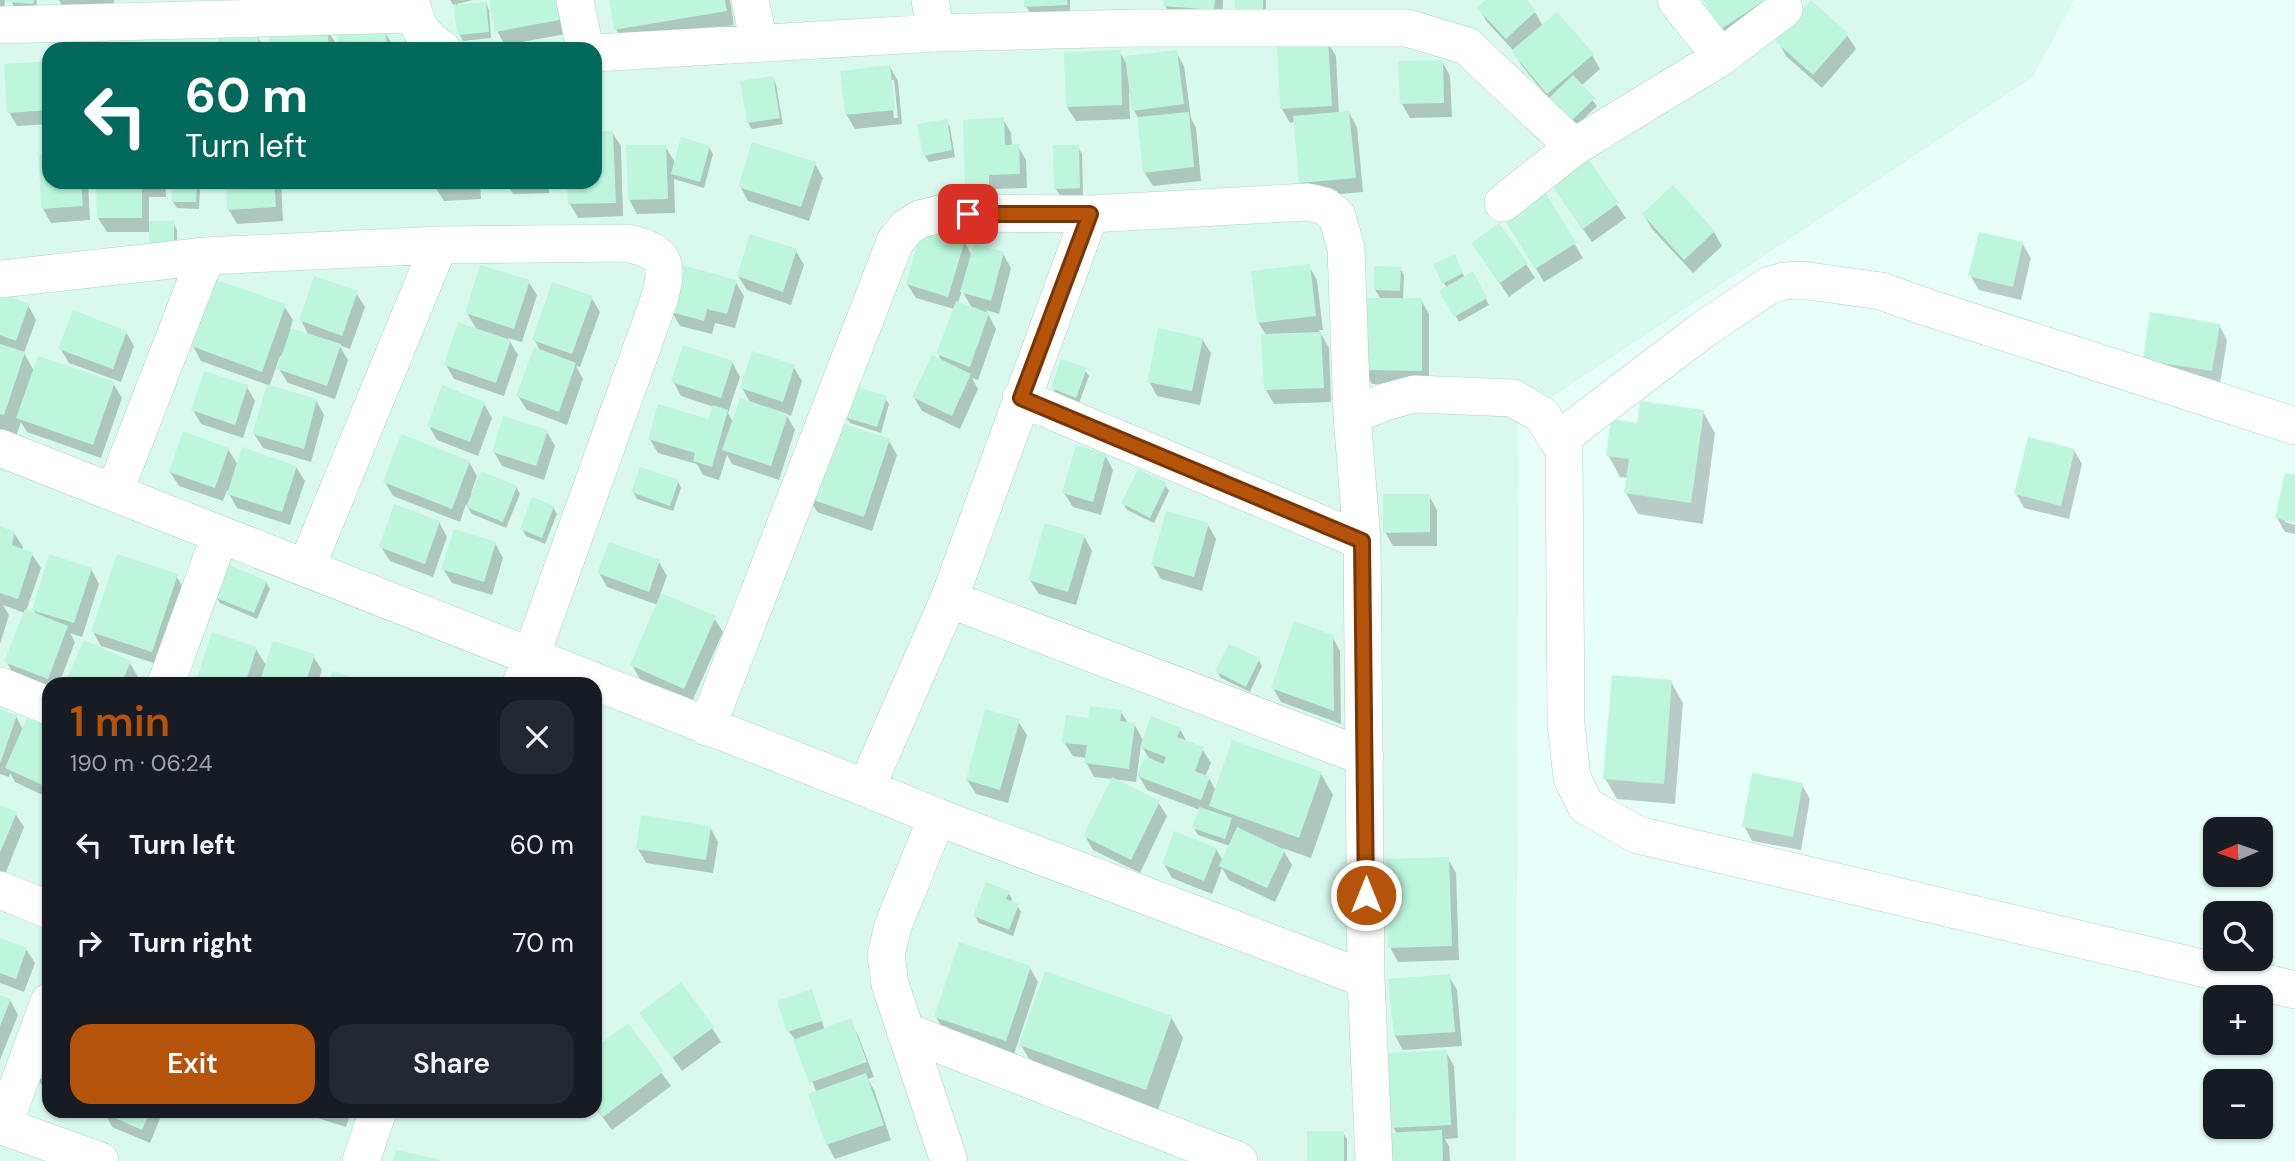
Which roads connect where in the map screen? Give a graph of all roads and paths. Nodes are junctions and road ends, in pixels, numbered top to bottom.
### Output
1 (575, 0) edge
2 (750, 0) edge
3 (1676, 0) edge
4 (413, 7) edge
5 (194, 9) edge
6 (1784, 9) dead end
7 (1139, 14) edge
8 (933, 16) edge
9 (0, 24) edge
10 (432, 42) edge
11 (583, 42) edge
12 (759, 43) junction
13 (602, 52) edge
14 (1721, 57) junction
15 (1574, 147) junction
16 (1503, 202) dead end
17 (1090, 214) junction
18 (439, 245) junction
19 (206, 256) junction
20 (0, 279) edge
21 (1021, 398) junction
22 (1352, 415) junction
23 (2295, 426) edge
24 (1558, 440) junction
25 (0, 448) edge
26 (114, 493) junction
27 (220, 535) junction
28 (1362, 541) junction
29 (306, 568) junction
30 (949, 599) junction
31 (526, 670) edge
32 (169, 677) edge
33 (548, 677) edge
34 (0, 686) edge
35 (602, 694) edge
36 (42, 703) edge
37 (706, 727) junction
38 (1365, 757) junction
39 (866, 788) junction
40 (937, 817) junction
41 (0, 890) edge
42 (42, 906) edge
43 (1366, 979) junction
44 (2295, 990) edge
45 (42, 1020) edge
46 (905, 1031) junction
47 (376, 1118) edge
48 (2, 1126) edge
49 (100, 1161) edge
50 (361, 1161) edge
51 (949, 1161) edge
52 (1239, 1161) edge
53 (1374, 1161) edge

1 - 11 street
2 - 12 street
3 - 14 street
4 - 5 street
4 - 10 street
5 - 9 street
6 - 14 street
7 - 8 street
7 - 15 street
8 - 12 street
12 - 13 street
14 - 15 street
15 - 16 street
17 - 21 street
17 - 22 street
17 - 37 street
18 - 19 street
18 - 29 street
18 - 31 street
19 - 20 street
19 - 26 street
21 - 28 street
21 - 30 street
22 - 24 street
22 - 28 street
23 - 24 street
24 - 44 street
25 - 26 street
26 - 27 street
27 - 29 street
27 - 32 street
28 - 38 street
29 - 31 street
30 - 38 street
30 - 39 street
31 - 33 street
34 - 36 street
35 - 37 street
37 - 39 street
38 - 43 street
39 - 40 street
40 - 43 street
40 - 46 street
41 - 42 street
43 - 53 street
45 - 48 street
46 - 51 street
46 - 52 street
47 - 50 street
48 - 49 street

